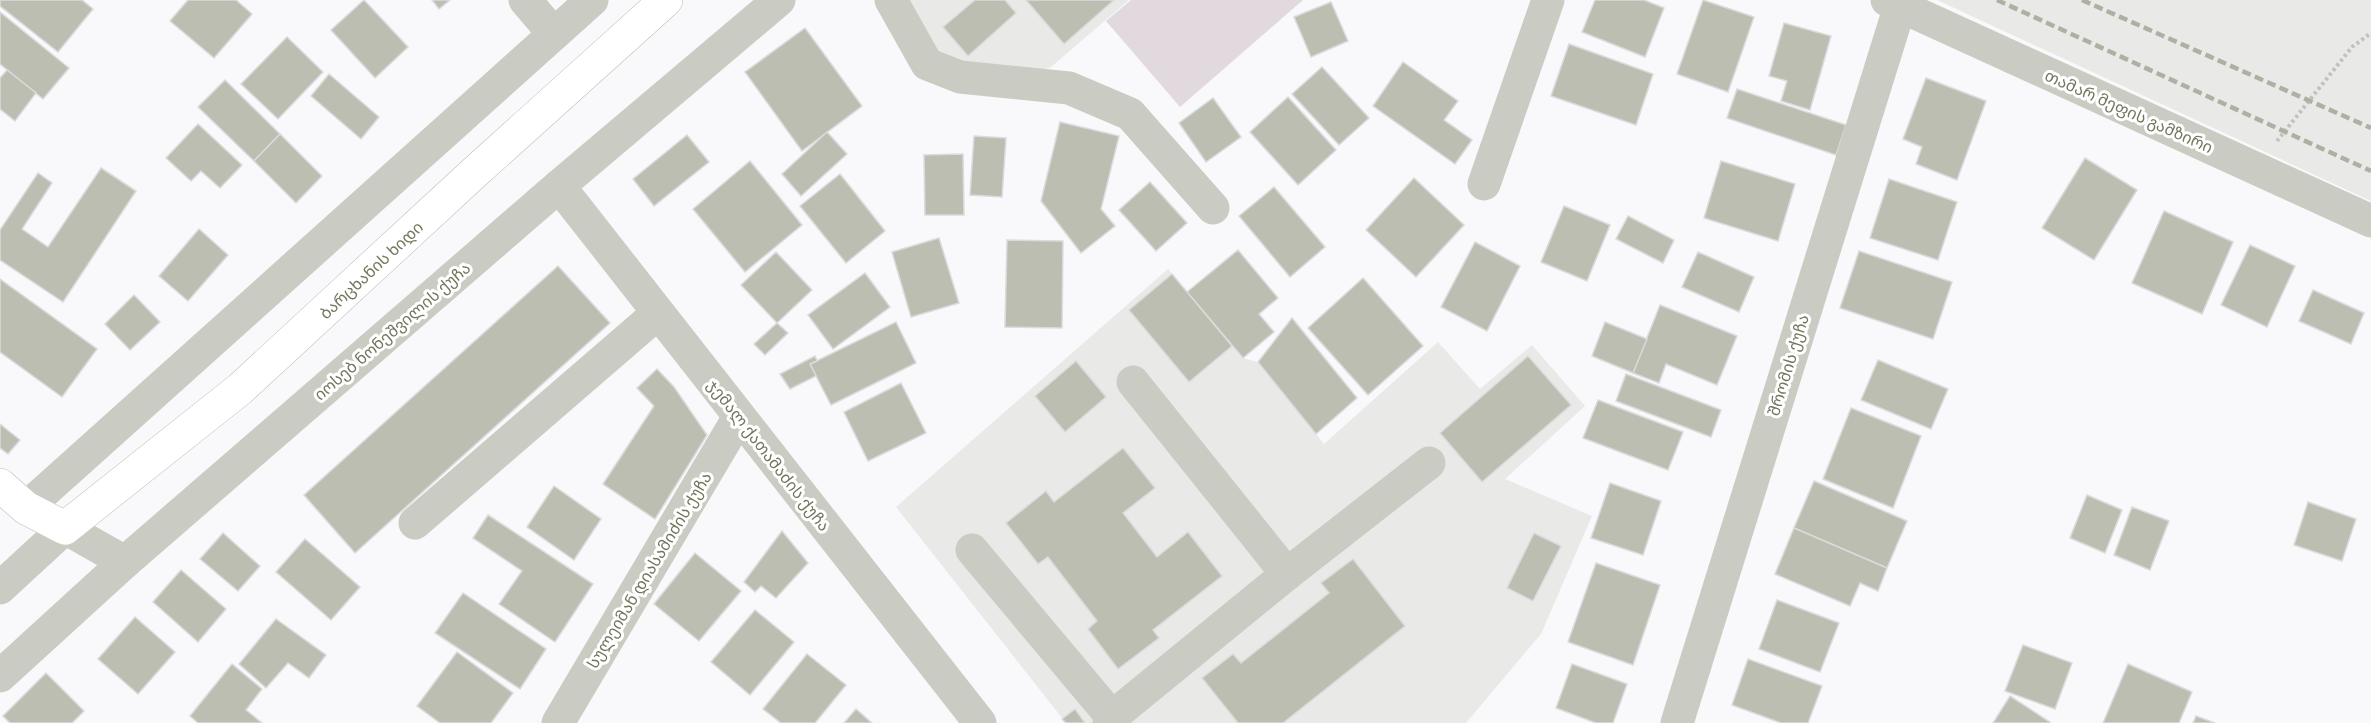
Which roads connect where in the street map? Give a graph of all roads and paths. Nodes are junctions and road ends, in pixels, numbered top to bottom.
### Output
1 (525, 0) edge
2 (592, 0) edge
3 (666, 0) edge
4 (779, 0) edge
5 (891, 0) edge
6 (1548, 0) edge
7 (1894, 3) edge
8 (2371, 33) edge
9 (554, 34) junction
10 (2258, 169) junction
11 (1484, 184) dead end
12 (559, 186) junction
13 (1214, 208) dead end
14 (2371, 221) edge
15 (658, 314) junction
16 (1133, 382) dead end
17 (739, 417) junction
18 (1429, 463) dead end
19 (0, 485) edge
20 (26, 508) junction
21 (415, 523) dead end
22 (65, 528) junction
23 (972, 550) dead end
24 (125, 562) junction
25 (1287, 574) junction
26 (0, 588) edge
27 (0, 676) edge
28 (1111, 720) edge
29 (558, 723) edge
30 (980, 723) edge
31 (1677, 723) edge

1 - 9 street
2 - 9 street
3 - 22 main road, ბარცხანის ხიდი
4 - 12 street, იოსებ ნონეშვილის ქუჩა
5 - 13 street
6 - 11 street
7 - 10 street, თამარ მეფის გამზირი
7 - 31 street, შრომის ქუჩა
8 - 10 path
9 - 20 street
10 - 14 street, თამარ მეფის გამზირი
12 - 15 street, ჯემალ ქათამაძის ქუჩა
12 - 24 street, იოსებ ნონეშვილის ქუჩა
15 - 17 street, ჯემალ ქათამაძის ქუჩა
15 - 21 street
16 - 25 street
17 - 29 street, სულეიმან დიასამიძის ქუჩა
17 - 30 street, ჯემალ ქათამაძის ქუჩა
18 - 25 street
19 - 20 main road
20 - 22 main road
22 - 24 street
22 - 26 street
23 - 28 street
24 - 27 street, იოსებ ნონეშვილის ქუჩა
25 - 28 street

